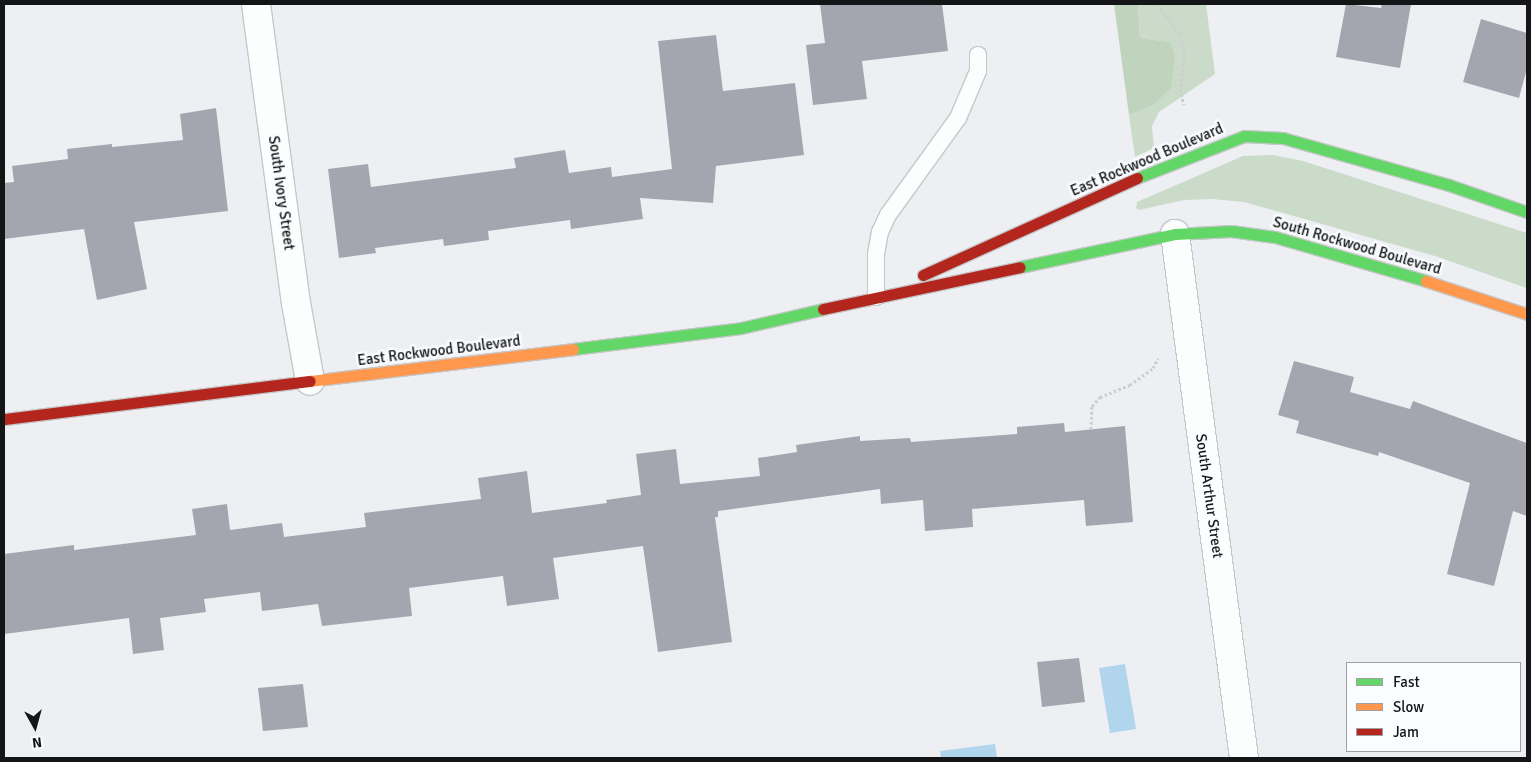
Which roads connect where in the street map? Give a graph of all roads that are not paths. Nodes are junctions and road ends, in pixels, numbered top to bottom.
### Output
1 (256, 4) edge
2 (978, 55) dead end
3 (1527, 212) edge
4 (1175, 234) junction
5 (876, 297) junction
6 (1527, 314) edge
7 (310, 381) junction
8 (4, 419) edge
9 (1244, 758) edge

1 - 7 street, South Ivory Street
2 - 5 lane
3 - 5 street, East Rockwood Boulevard
4 - 5 street, East Rockwood Boulevard
4 - 6 street, South Rockwood Boulevard
4 - 9 street, South Arthur Street
5 - 7 street, East Rockwood Boulevard
7 - 8 street, East Rockwood Boulevard

